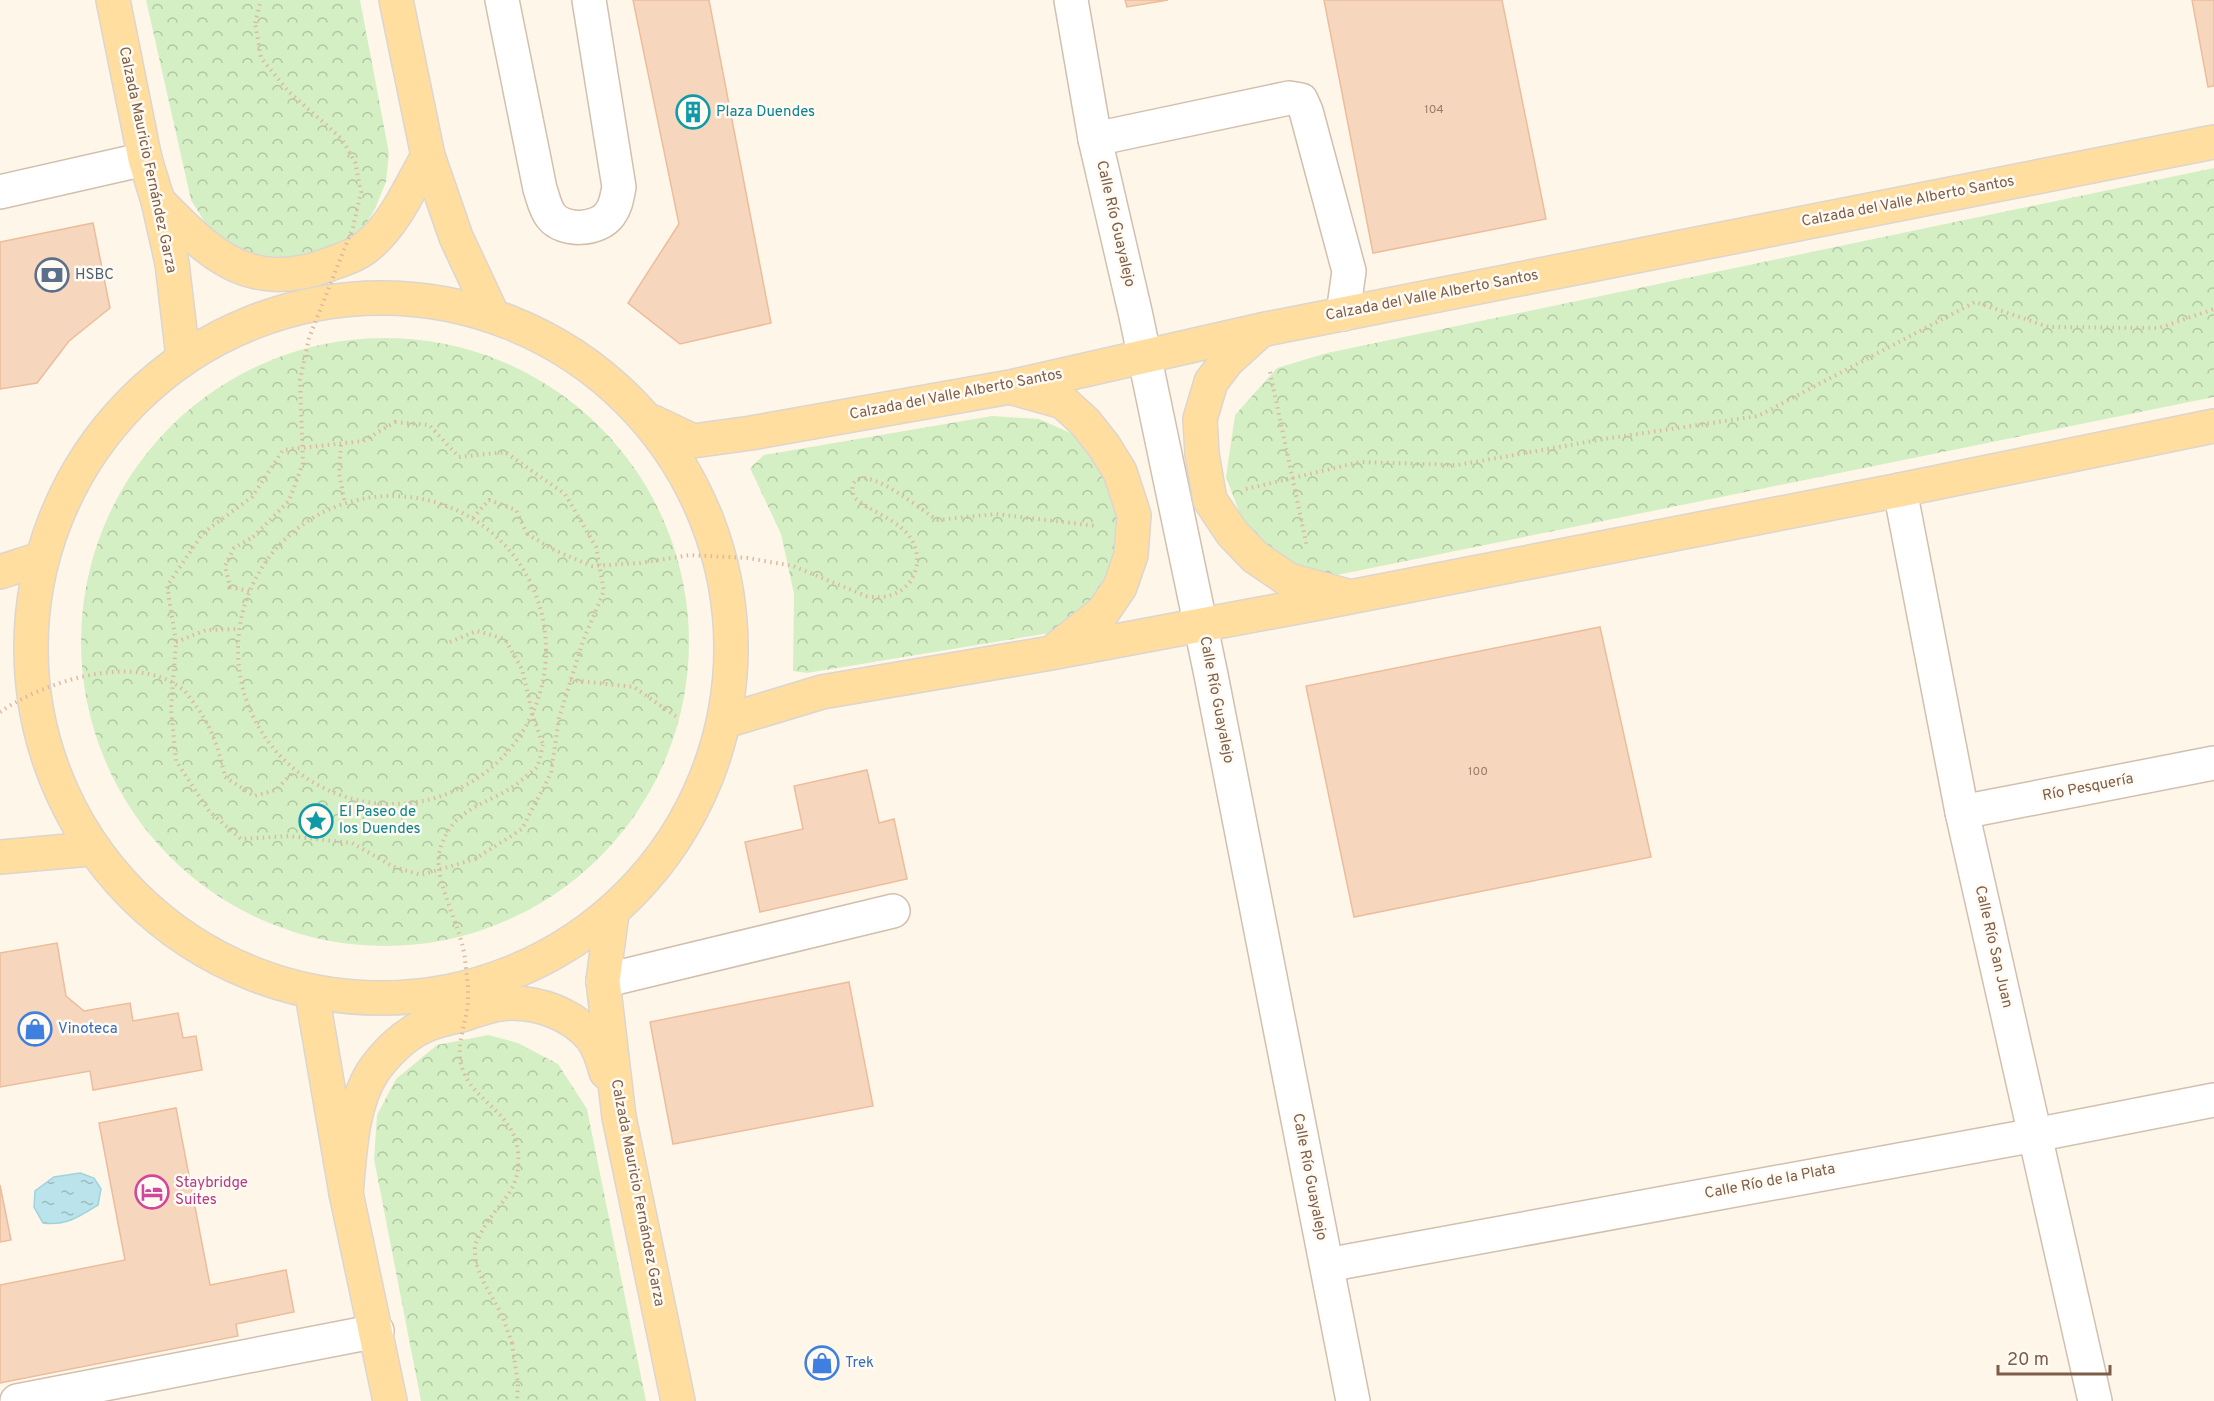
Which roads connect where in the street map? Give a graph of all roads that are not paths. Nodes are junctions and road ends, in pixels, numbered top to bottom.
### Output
1 (113, 0) edge
2 (396, 0) edge
3 (502, 0) edge
4 (589, 0) edge
5 (1071, 0) edge
6 (1095, 139) junction
7 (2214, 142) edge
8 (428, 156) junction
9 (145, 159) junction
10 (0, 192) edge
11 (158, 201) junction
12 (492, 314) junction
13 (1343, 314) junction
14 (1262, 330) junction
15 (183, 357) junction
16 (1145, 357) junction
17 (1010, 387) junction
18 (653, 422) junction
19 (2214, 426) edge
20 (1900, 490) junction
21 (40, 559) junction
22 (0, 572) edge
23 (1350, 596) junction
24 (1200, 625) junction
25 (1051, 653) junction
26 (726, 721) junction
27 (2214, 763) edge
28 (1962, 812) junction
29 (90, 849) junction
30 (0, 857) edge
31 (893, 911) dead end
32 (612, 913) junction
33 (603, 981) junction
34 (312, 994) junction
35 (2214, 1100) edge
36 (619, 1117) junction
37 (2035, 1135) junction
38 (346, 1193) junction
39 (1327, 1265) junction
40 (377, 1331) junction
41 (17, 1401) edge
42 (390, 1401) edge
43 (678, 1401) edge
44 (1353, 1401) edge
45 (2094, 1401) edge

1 - 9 main road, Calzada Mauricio Fernández Garza
2 - 8 main road
3 - 4 street
5 - 6 street, Calle Río Guayalejo
6 - 13 street
6 - 16 street, Calle Río Guayalejo
7 - 13 main road, Calzada del Valle Alberto Santos
8 - 11 main road
8 - 12 main road
9 - 10 street
9 - 11 main road, Calzada Mauricio Fernández Garza
11 - 15 main road, Calzada Mauricio Fernández Garza
12 - 15 main road
12 - 18 main road
13 - 14 main road, Calzada del Valle Alberto Santos
14 - 16 main road, Calzada del Valle Alberto Santos
14 - 23 main road
15 - 21 main road
16 - 17 main road, Calzada del Valle Alberto Santos
16 - 24 street, Calle Río Guayalejo
17 - 18 main road, Calzada del Valle Alberto Santos
17 - 25 main road
18 - 26 main road
19 - 20 main road
20 - 23 main road
20 - 28 street, Calle Río San Juan
21 - 22 main road
21 - 29 main road
23 - 24 main road
24 - 25 main road
24 - 39 street, Calle Río Guayalejo
25 - 26 main road
26 - 32 main road
27 - 28 street, Río Pesquería
28 - 37 street, Calle Río San Juan
29 - 30 main road
29 - 34 main road
31 - 33 street
32 - 33 main road, Calzada Mauricio Fernández Garza
32 - 34 main road
33 - 36 main road, Calzada Mauricio Fernández Garza
34 - 38 main road
35 - 37 street, Calle Río de la Plata
36 - 38 main road
36 - 43 main road, Calzada Mauricio Fernández Garza
37 - 39 street, Calle Río de la Plata
37 - 45 street, Calle Río San Juan
38 - 40 main road
39 - 44 street, Calle Río Guayalejo
40 - 41 street
40 - 42 main road

